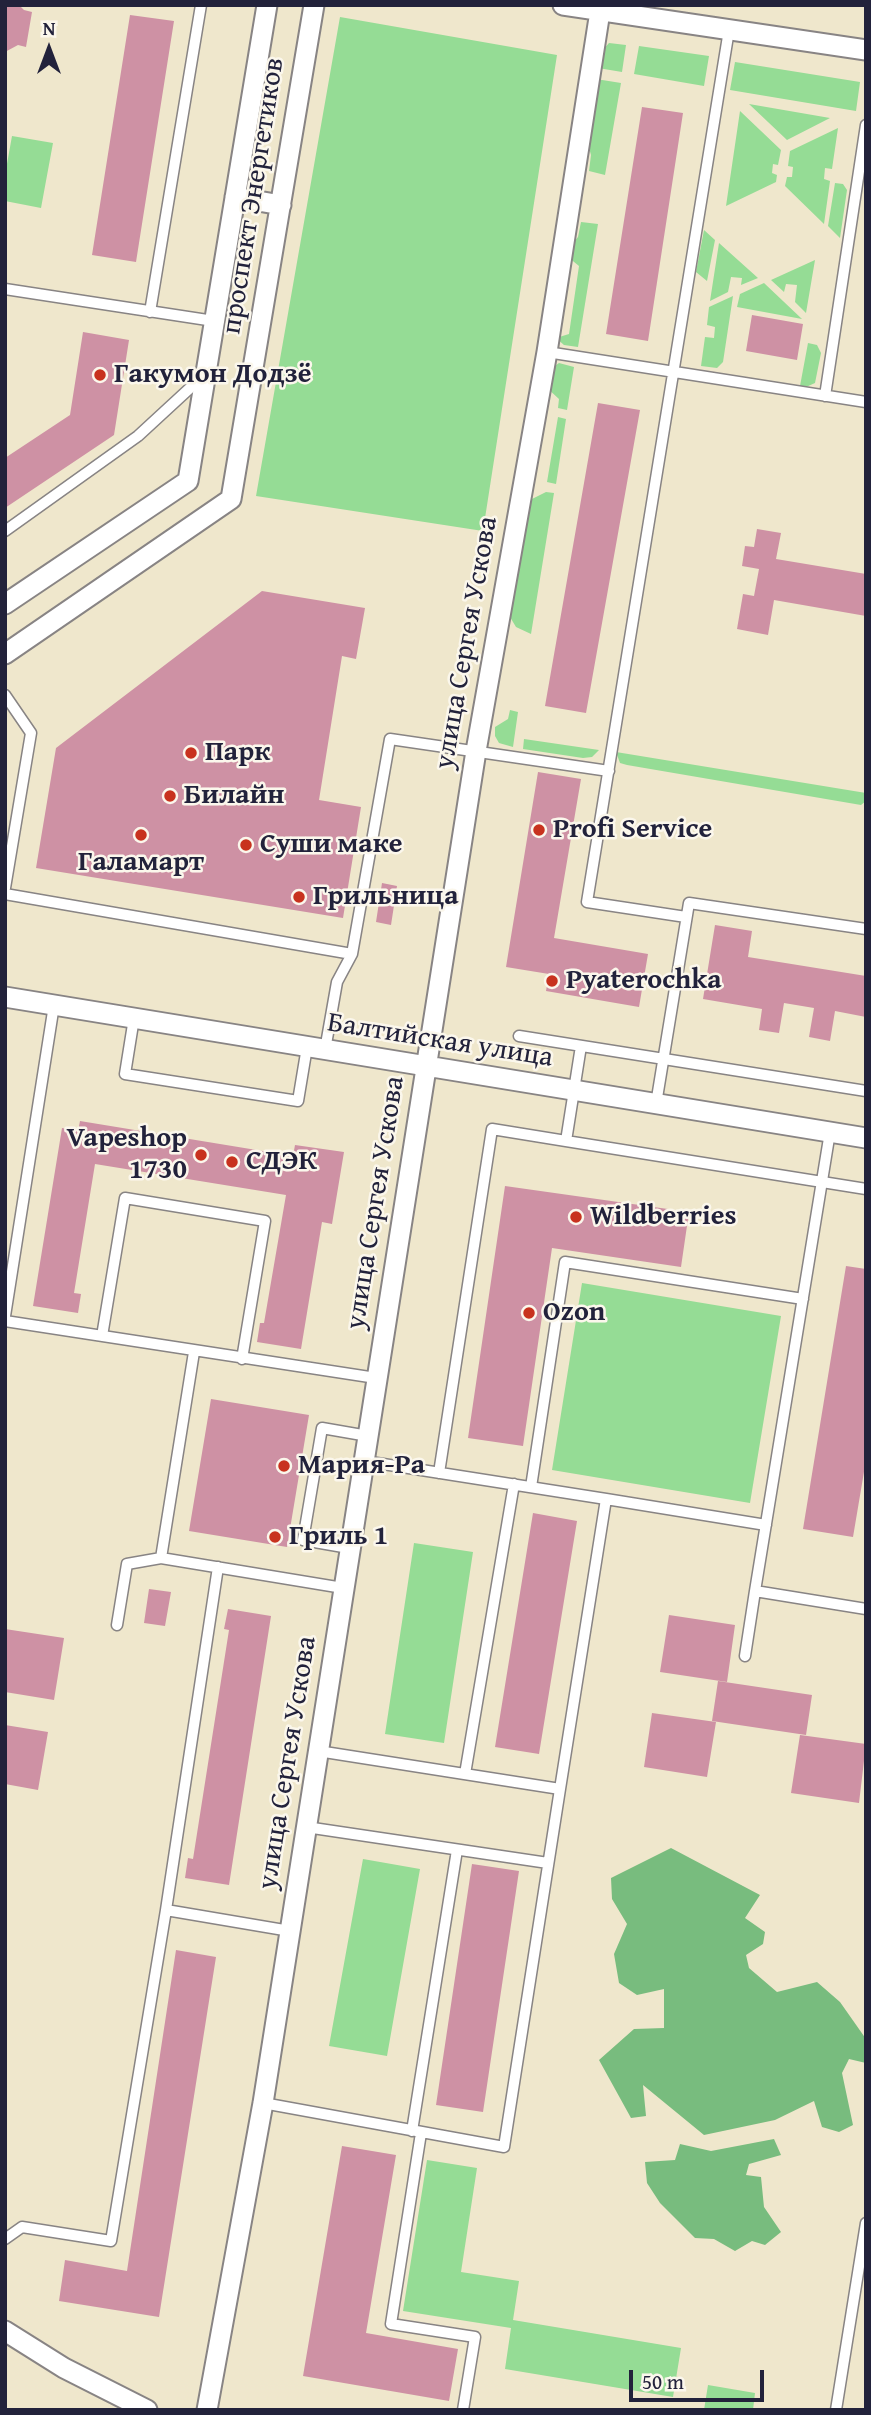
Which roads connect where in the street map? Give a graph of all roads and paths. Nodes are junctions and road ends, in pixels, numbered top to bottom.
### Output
1 (201, 5) edge
2 (267, 5) edge
3 (314, 5) edge
4 (563, 5) edge
5 (601, 8) edge
6 (729, 30) junction
7 (866, 50) edge
8 (866, 125) edge
9 (234, 197) junction
10 (281, 205) junction
11 (5, 289) edge
12 (150, 312) junction
13 (214, 321) junction
14 (547, 352) junction
15 (675, 372) junction
16 (205, 374) junction
17 (825, 396) junction
18 (866, 402) edge
19 (5, 531) edge
20 (5, 604) edge
21 (5, 654) edge
22 (5, 695) edge
23 (476, 751) junction
24 (609, 771) junction
25 (5, 888) edge
26 (5, 894) edge
27 (686, 917) junction
28 (866, 929) edge
29 (352, 954) junction
30 (5, 997) edge
31 (54, 1005) junction
32 (134, 1018) junction
33 (519, 1036) dead end
34 (581, 1046) junction
35 (316, 1049) junction
36 (663, 1059) junction
37 (427, 1067) junction
38 (574, 1091) junction
39 (866, 1091) edge
40 (656, 1104) junction
41 (830, 1132) junction
42 (866, 1138) edge
43 (566, 1141) junction
44 (822, 1182) junction
45 (866, 1188) edge
46 (803, 1298) junction
47 (5, 1319) edge
48 (102, 1336) junction
49 (194, 1352) junction
50 (242, 1359) junction
51 (376, 1378) junction
52 (368, 1436) junction
53 (364, 1461) junction
54 (439, 1473) junction
55 (514, 1485) junction
56 (531, 1487) junction
57 (606, 1499) junction
58 (766, 1525) junction
59 (349, 1548) junction
60 (161, 1558) junction
61 (218, 1567) junction
62 (343, 1587) junction
63 (755, 1591) junction
64 (866, 1609) edge
65 (117, 1625) dead end
66 (745, 1656) dead end
67 (318, 1751) junction
68 (465, 1774) junction
69 (560, 1789) junction
70 (306, 1827) junction
71 (457, 1850) junction
72 (548, 1863) junction
73 (166, 1910) junction
74 (290, 1931) junction
75 (263, 2103) junction
76 (416, 2132) junction
77 (866, 2223) edge
78 (5, 2239) edge
79 (5, 2331) edge
80 (147, 2410) edge
81 (207, 2410) edge
82 (463, 2410) edge
83 (836, 2410) edge

1 - 12 lane
2 - 9 street, проспект Энергетиков
3 - 10 street, проспект Энергетиков
4 - 5 street
5 - 6 street
5 - 14 street, улица Сергея Ускова
6 - 7 street
6 - 15 lane
8 - 17 lane
9 - 10 street
9 - 13 street, проспект Энергетиков
10 - 21 street, проспект Энергетиков
11 - 12 lane
12 - 13 lane
13 - 16 street, проспект Энергетиков
14 - 15 lane
14 - 23 street, улица Сергея Ускова
15 - 17 lane
15 - 24 lane
16 - 19 lane
16 - 20 street, проспект Энергетиков
17 - 18 lane
22 - 25 lane
23 - 24 lane
23 - 29 lane
23 - 37 street, улица Сергея Ускова
24 - 27 lane
26 - 29 lane
27 - 28 lane
27 - 36 lane
29 - 35 lane
30 - 31 street, Балтийская улица
31 - 32 street, Балтийская улица
31 - 47 lane
32 - 35 street, Балтийская улица
32 - 35 lane
33 - 34 lane
34 - 36 lane
34 - 38 lane
35 - 37 street, Балтийская улица
36 - 39 lane
36 - 40 lane
37 - 38 street, Балтийская улица
37 - 51 street, улица Сергея Ускова
38 - 40 street, Балтийская улица
38 - 43 lane
40 - 41 street, Балтийская улица
41 - 42 street, Балтийская улица
41 - 44 lane
43 - 44 lane
43 - 54 lane
44 - 45 lane
44 - 46 lane
46 - 56 lane
46 - 58 lane
47 - 48 lane
48 - 49 lane
48 - 50 lane
49 - 50 lane
49 - 60 lane
50 - 51 lane
51 - 52 street, улица Сергея Ускова
52 - 53 street, улица Сергея Ускова
52 - 59 lane
53 - 54 lane
53 - 59 street, улица Сергея Ускова
54 - 55 lane
55 - 56 lane
55 - 68 lane
56 - 57 lane
57 - 58 lane
57 - 69 lane
58 - 63 lane
59 - 62 street, улица Сергея Ускова
60 - 61 lane
60 - 65 lane
61 - 62 lane
61 - 73 lane
62 - 67 street, улица Сергея Ускова
63 - 64 lane
63 - 66 lane
67 - 68 lane
67 - 70 street, улица Сергея Ускова
68 - 69 lane
69 - 72 lane
70 - 71 lane
70 - 74 street, улица Сергея Ускова
71 - 72 lane
71 - 76 lane
72 - 76 lane
73 - 74 lane
73 - 78 lane
74 - 75 street, улица Сергея Ускова
75 - 76 lane
75 - 81 street, улица Сергея Ускова
76 - 82 lane
77 - 83 lane
79 - 80 street

